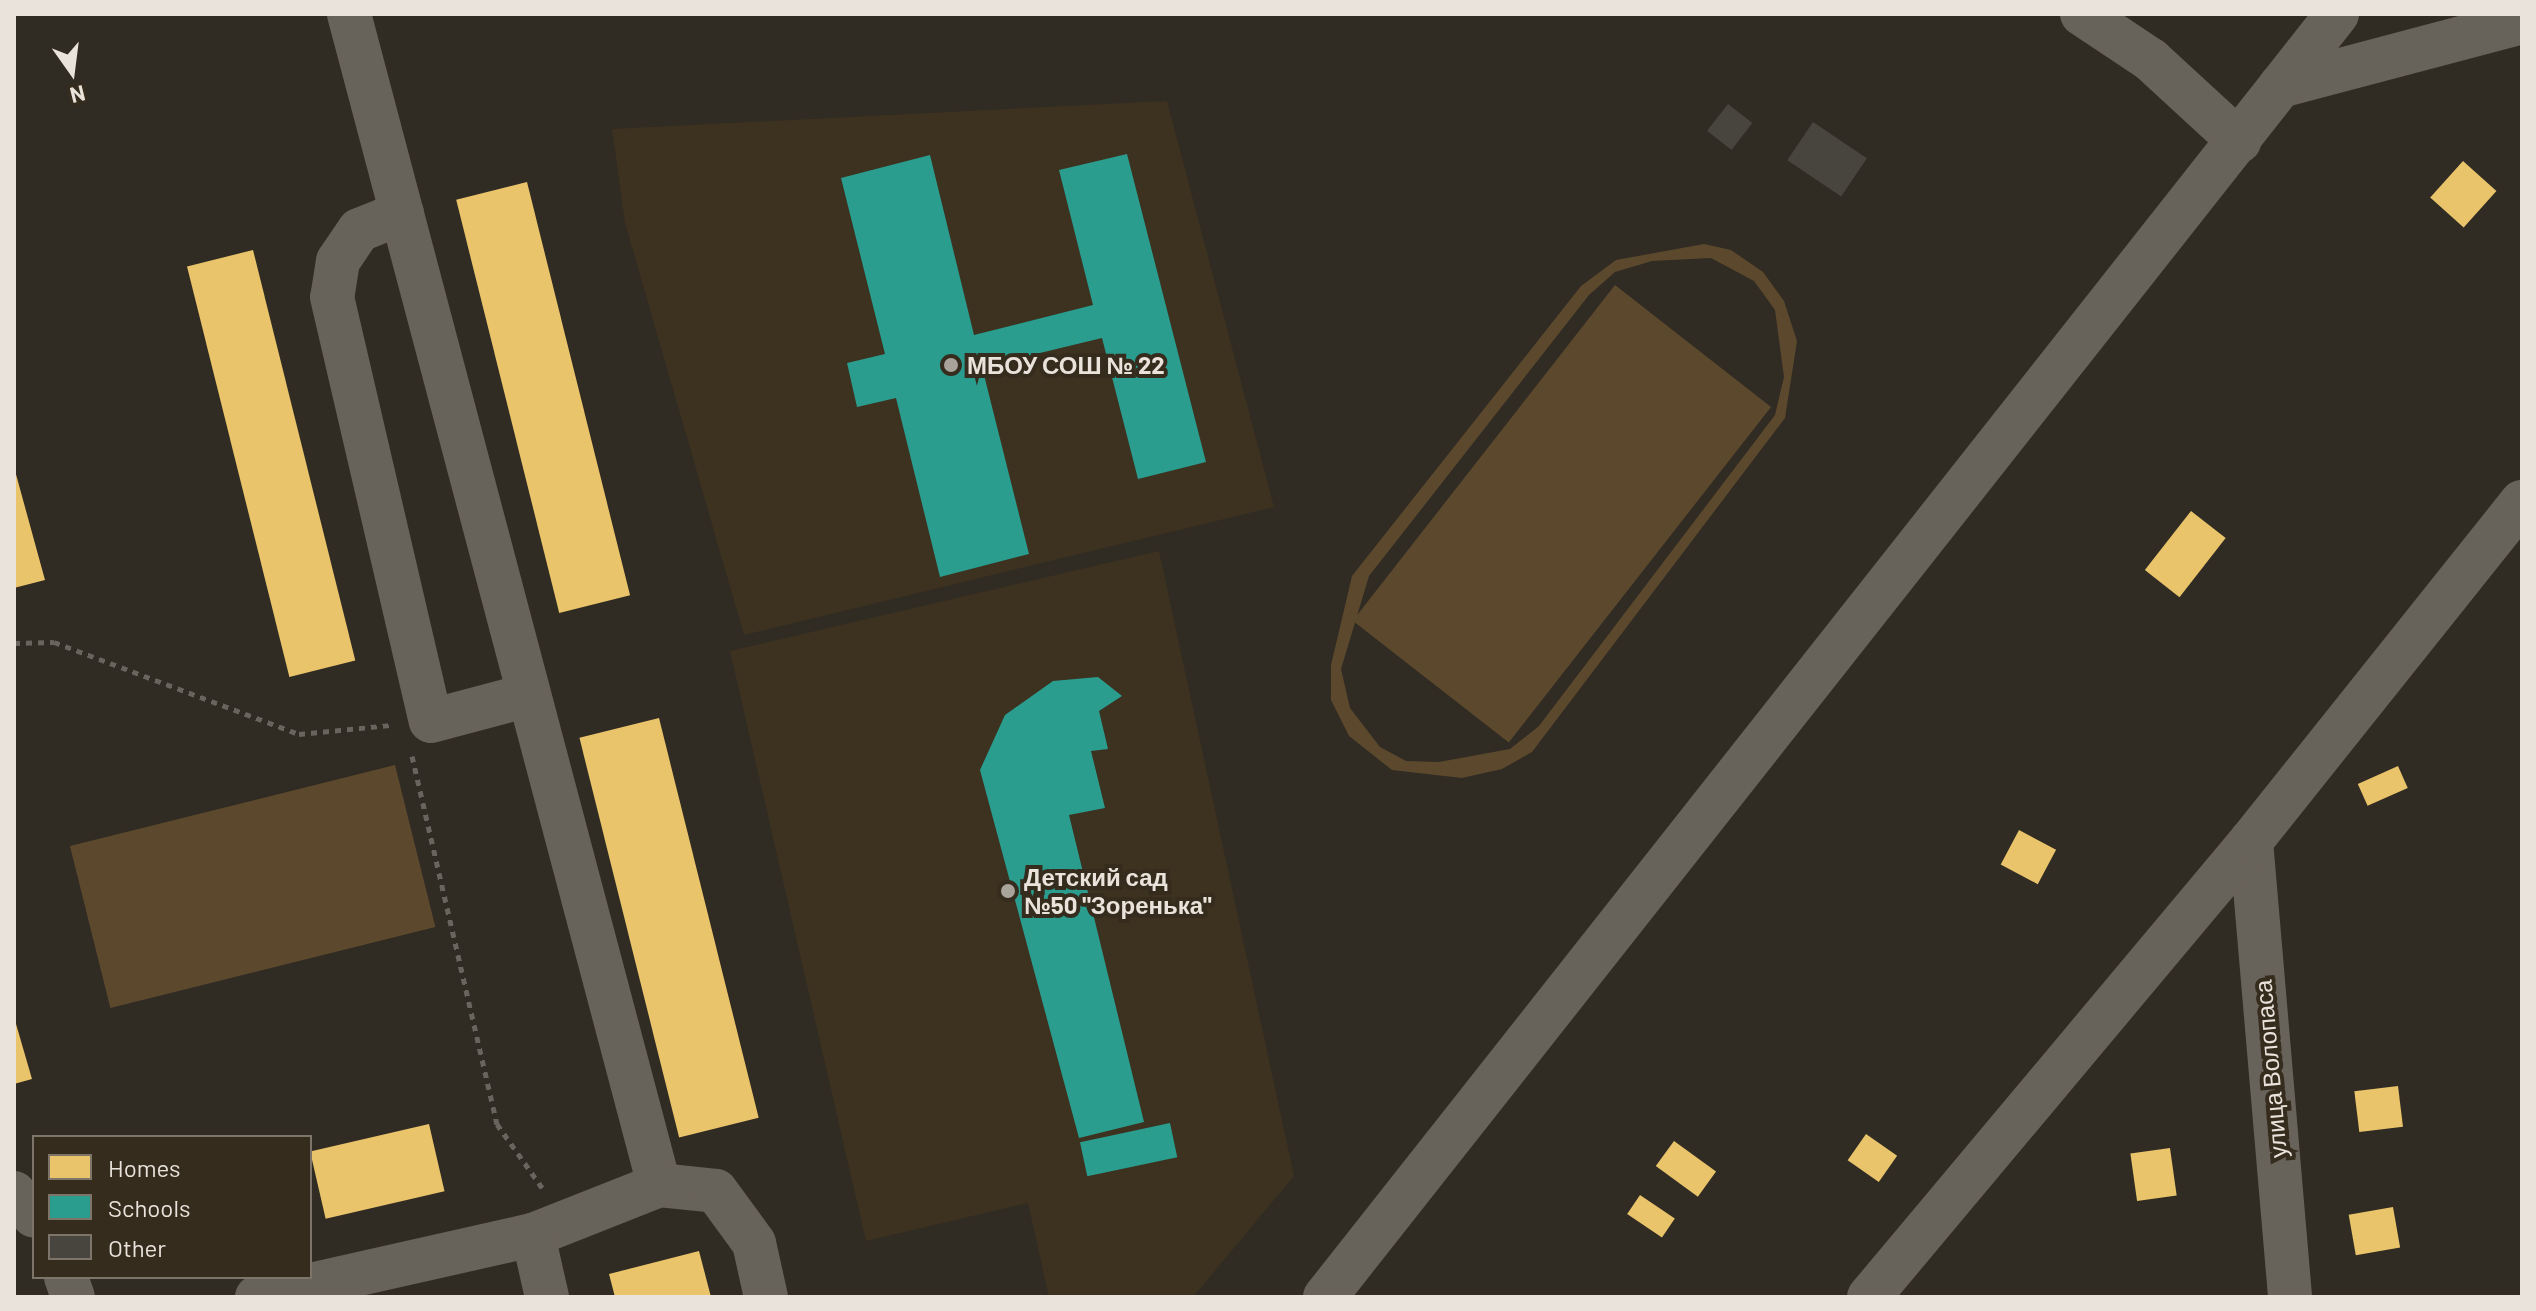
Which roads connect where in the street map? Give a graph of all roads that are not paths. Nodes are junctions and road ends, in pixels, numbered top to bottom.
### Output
1 (349, 14) edge
2 (2082, 14) edge
3 (2337, 14) edge
4 (2522, 22) edge
5 (2280, 86) junction
6 (2239, 141) junction
7 (402, 213) junction
8 (2522, 502) edge
9 (529, 695) junction
10 (2251, 841) junction
11 (659, 1185) junction
12 (14, 1193) edge
13 (32, 1214) edge
14 (533, 1235) junction
15 (1907, 1246) junction
16 (257, 1297) edge
17 (547, 1297) edge
18 (766, 1297) edge
19 (1325, 1297) edge
20 (1869, 1297) edge
21 (1912, 1297) edge
22 (2290, 1297) edge

1 - 7 street
2 - 6 street
3 - 5 street
4 - 5 street
5 - 6 street
6 - 19 street
7 - 9 street
7 - 9 street
8 - 10 street
9 - 11 street
10 - 15 street
10 - 22 street, улица Волопаса
11 - 14 street
11 - 18 street
12 - 13 street
14 - 16 street
14 - 17 street
15 - 20 street
15 - 21 street

